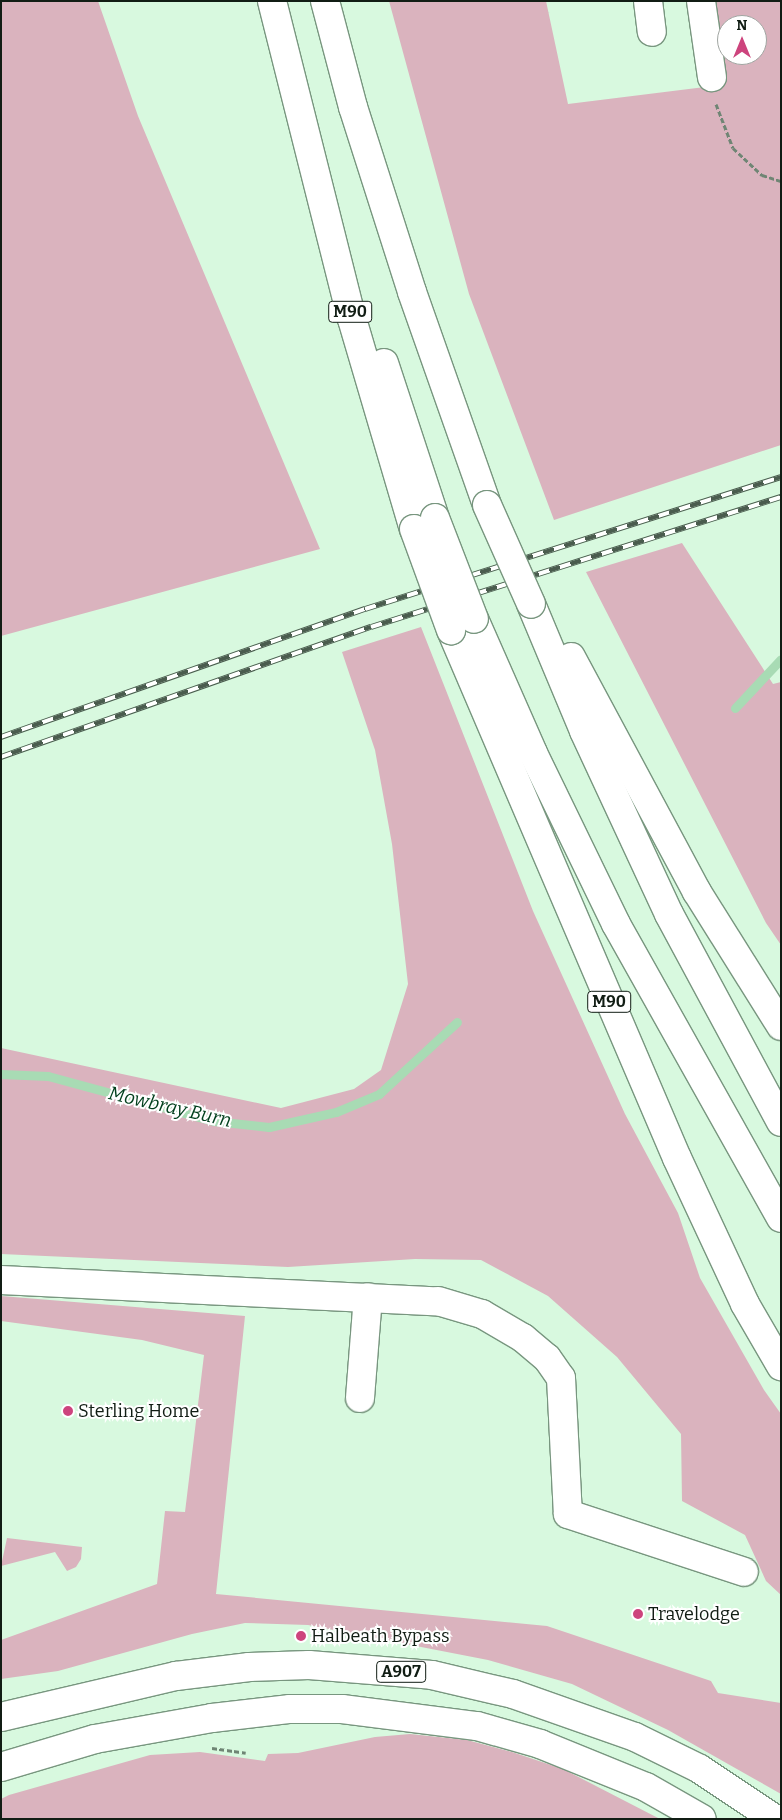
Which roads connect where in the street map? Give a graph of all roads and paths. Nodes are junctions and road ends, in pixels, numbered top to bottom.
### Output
1 (272, 1) edge
2 (324, 1) edge
3 (648, 1) edge
4 (701, 1) edge
5 (652, 32) dead end
6 (712, 77) joint
7 (781, 181) edge
8 (535, 600) junction
9 (463, 624) junction
10 (781, 1026) edge
11 (781, 1122) edge
12 (781, 1218) edge
13 (1, 1280) edge
14 (368, 1297) junction
15 (781, 1366) edge
16 (360, 1398) dead end
17 (744, 1572) dead end
18 (1, 1717) edge
19 (1, 1767) edge
20 (702, 1819) edge
21 (774, 1819) edge

1 - 9 main road, M90, bridge
2 - 8 main road, bridge
3 - 5 main road
4 - 6 main road
6 - 7 path
8 - 10 main road
8 - 11 main road
9 - 12 main road, M90
9 - 15 main road, M90
13 - 14 main road
14 - 16 main road
14 - 17 main road
18 - 21 main road, A907
19 - 20 main road

